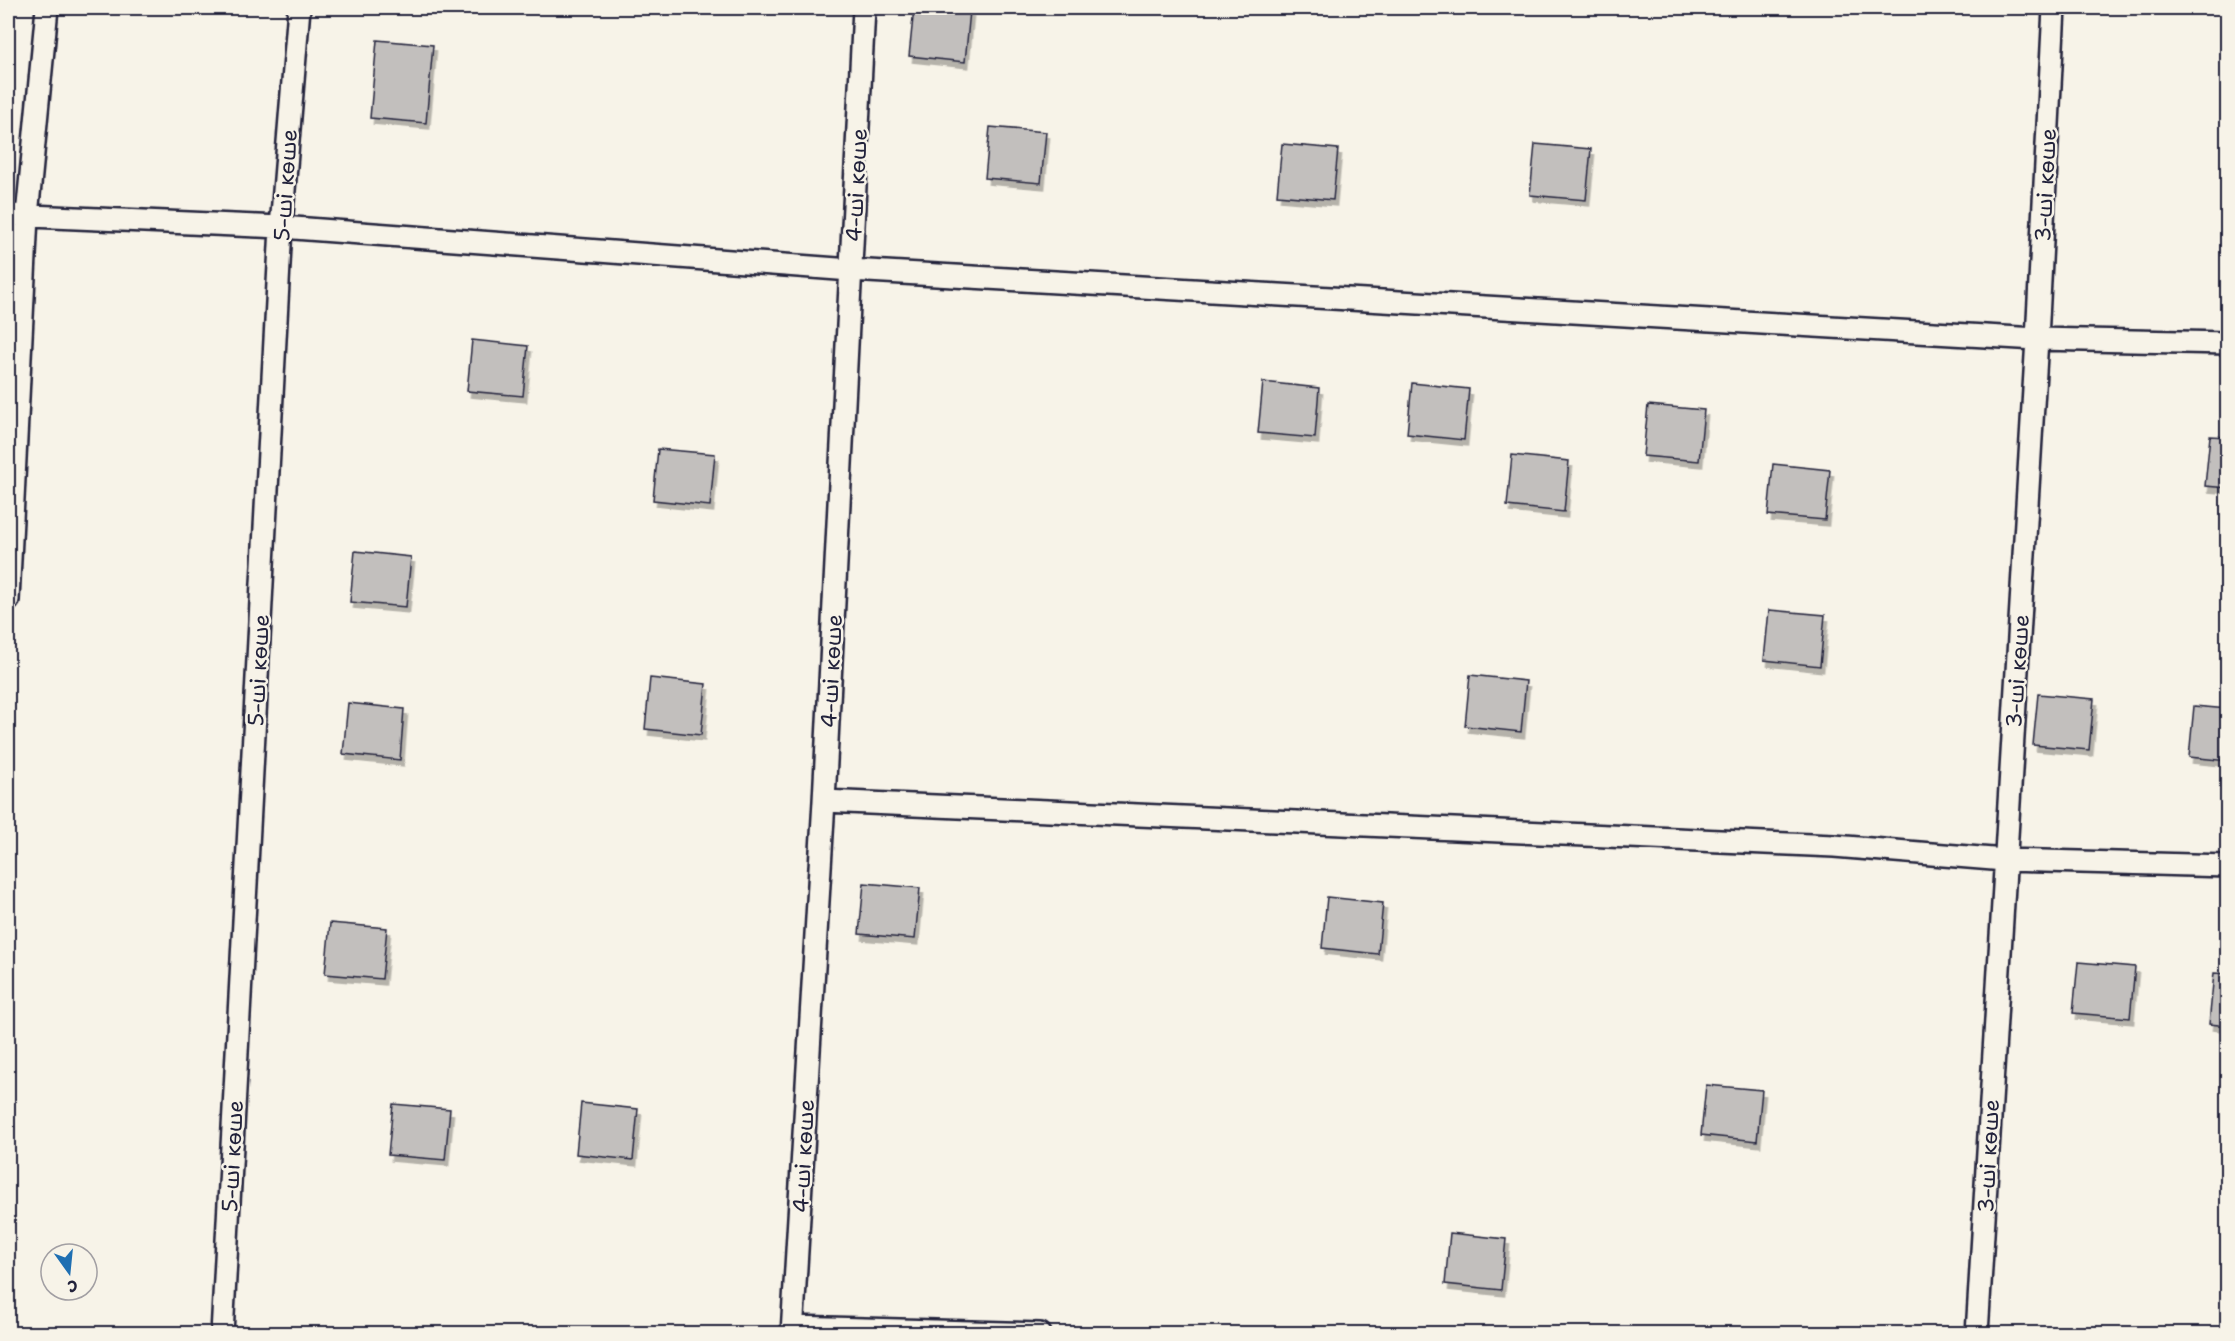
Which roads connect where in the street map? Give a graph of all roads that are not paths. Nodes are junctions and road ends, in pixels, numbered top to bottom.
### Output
1 (46, 8) edge
2 (299, 8) edge
3 (864, 8) edge
4 (2054, 8) edge
5 (17, 216) edge
6 (282, 227) junction
7 (851, 270) junction
8 (2037, 339) junction
9 (2228, 343) edge
10 (8, 600) edge
11 (824, 801) junction
12 (2005, 860) junction
13 (2228, 866) edge
14 (792, 1330) edge
15 (222, 1334) edge
16 (1040, 1334) edge
17 (1977, 1334) edge

1 - 5 lane
2 - 6 lane, 5-ші көше
3 - 7 lane, 4-ші көше
4 - 8 lane, 3-ші көше
5 - 6 lane
5 - 10 lane
6 - 7 lane
6 - 15 lane, 5-ші көше
7 - 8 lane
7 - 11 lane, 4-ші көше
8 - 9 lane
8 - 12 lane, 3-ші көше
11 - 12 lane
11 - 14 lane, 4-ші көше
12 - 13 lane
12 - 17 lane, 3-ші көше
14 - 16 lane

